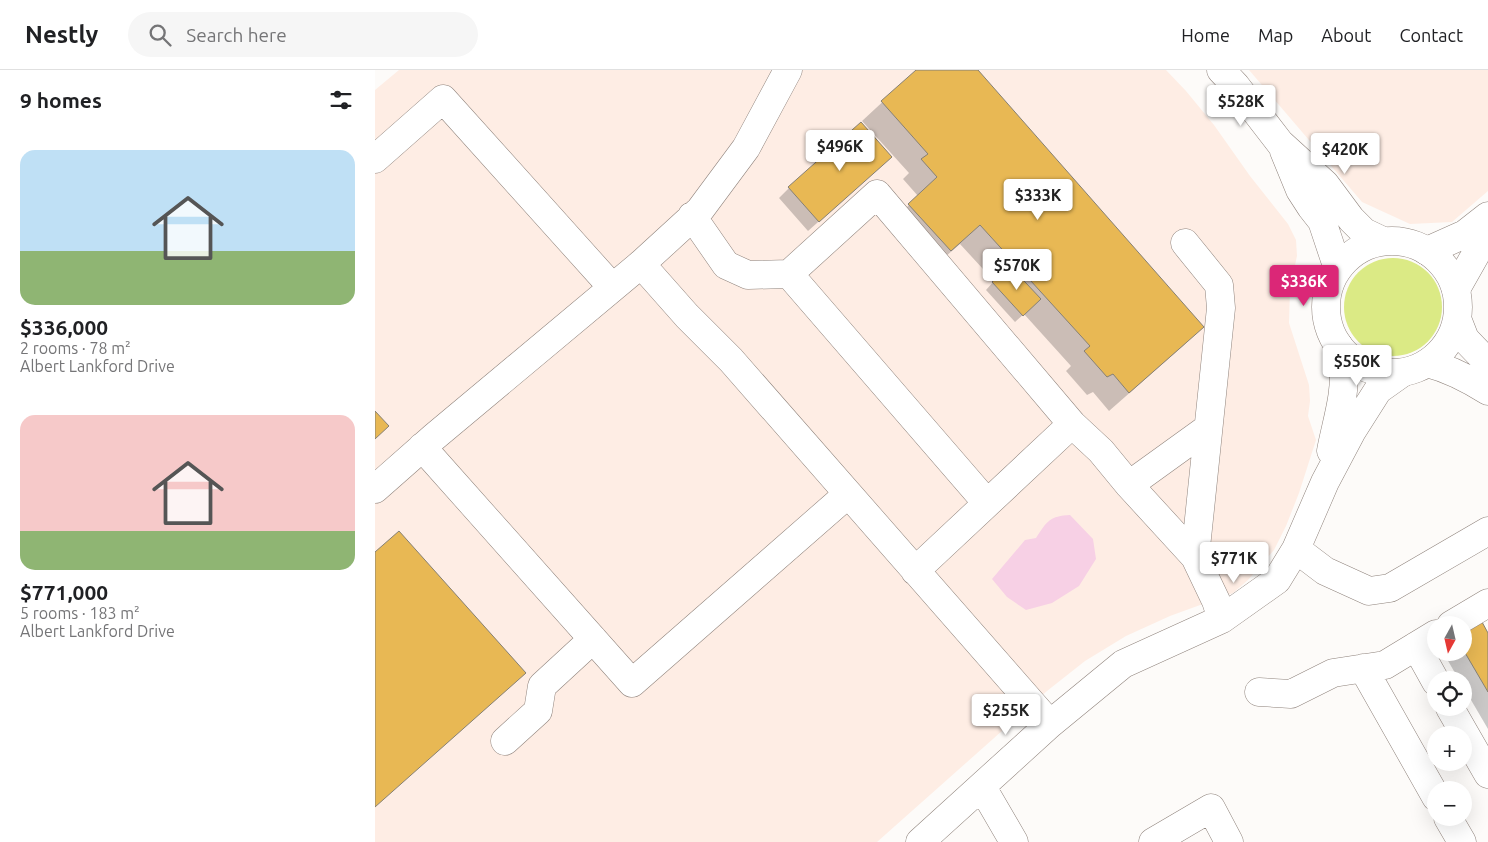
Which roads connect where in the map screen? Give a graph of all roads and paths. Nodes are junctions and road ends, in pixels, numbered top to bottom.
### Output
1 (788, 70) edge
2 (1221, 70) edge
3 (1280, 143) junction
4 (375, 159) edge
5 (693, 216) junction
6 (1488, 216) edge
7 (1488, 239) edge
8 (1383, 242) junction
9 (1185, 243) dead end
10 (1427, 251) junction
11 (641, 264) junction
12 (1338, 269) junction
13 (789, 274) junction
14 (612, 288) junction
15 (1456, 289) junction
16 (1458, 321) junction
17 (1338, 345) junction
18 (1488, 363) edge
19 (1427, 364) junction
20 (1402, 373) junction
21 (1488, 391) edge
22 (1072, 424) junction
23 (1208, 428) junction
24 (422, 447) junction
25 (1325, 482) junction
26 (1129, 484) junction
27 (375, 489) edge
28 (848, 494) junction
29 (987, 503) junction
30 (1488, 531) edge
31 (1295, 549) junction
32 (1195, 557) junction
33 (915, 571) junction
34 (1488, 603) edge
35 (1466, 616) edge
36 (1222, 619) junction
37 (593, 639) junction
38 (1426, 640) edge
39 (1363, 668) junction
40 (1433, 671) edge
41 (1259, 692) dead end
42 (1455, 716) edge
43 (1050, 724) junction
44 (505, 741) dead end
45 (1488, 774) edge
46 (1427, 781) edge
47 (981, 788) junction
48 (1453, 826) edge
49 (920, 842) edge
50 (1014, 842) edge
51 (1153, 842) edge
52 (1229, 842) edge
53 (1462, 842) edge

1 - 5 street
2 - 3 street
3 - 8 street
3 - 12 street
4 - 14 street
5 - 11 street
5 - 13 street
6 - 10 street
7 - 15 street
8 - 10 street
8 - 12 street
9 - 23 street
10 - 15 street
11 - 14 street
11 - 28 street
12 - 17 street
13 - 22 street
13 - 29 street
14 - 24 street
15 - 16 street
16 - 18 street
16 - 19 street
17 - 20 street
17 - 25 street
19 - 20 street
19 - 21 street
20 - 25 street
22 - 26 street
22 - 29 street
23 - 26 street
23 - 32 street
24 - 27 street
24 - 37 street
25 - 31 street
26 - 32 street
28 - 33 street
28 - 37 street
29 - 33 street
30 - 31 street
31 - 36 street
32 - 36 street
33 - 43 street
34 - 35 street
36 - 43 street
37 - 44 street
38 - 39 street
38 - 40 street
39 - 41 street
39 - 46 street
42 - 45 street
43 - 47 street
47 - 49 street
47 - 50 street
48 - 53 street
51 - 52 street

